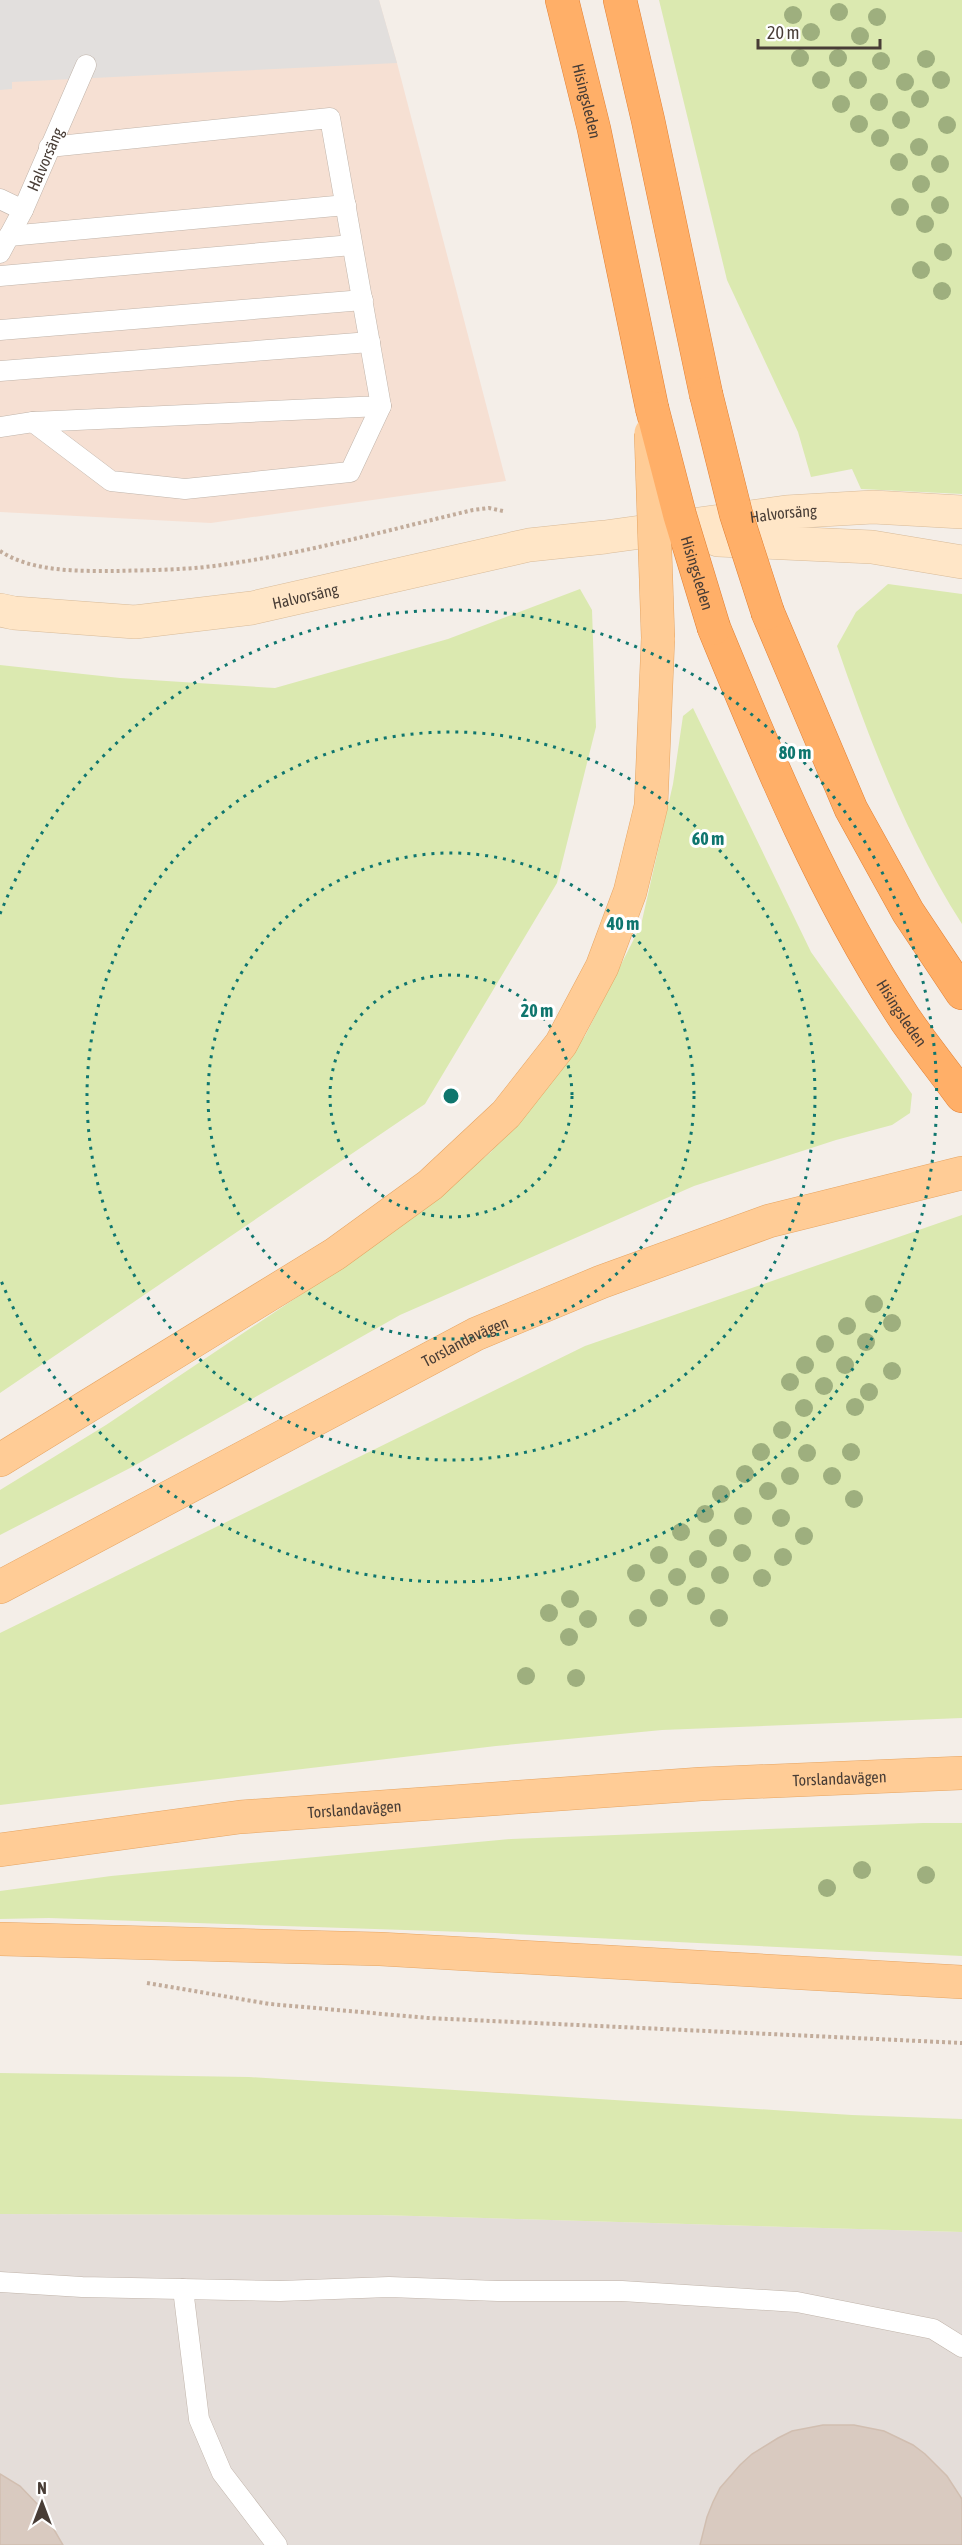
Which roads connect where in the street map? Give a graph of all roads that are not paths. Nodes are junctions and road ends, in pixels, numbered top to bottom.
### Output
1 (562, 0) edge
2 (620, 0) edge
3 (87, 65) dead end
4 (49, 147) junction
5 (0, 199) edge
6 (346, 205) junction
7 (23, 210) junction
8 (4, 245) edge
9 (352, 245) junction
10 (0, 276) edge
11 (363, 300) junction
12 (0, 330) edge
13 (370, 342) junction
14 (0, 371) edge
15 (651, 401) junction
16 (381, 406) junction
17 (33, 422) junction
18 (0, 427) edge
19 (962, 512) edge
20 (605, 537) junction
21 (962, 562) edge
22 (0, 610) edge
23 (954, 982) edge
24 (962, 1096) edge
25 (962, 1173) edge
26 (0, 1460) edge
27 (0, 1587) edge
28 (962, 1773) edge
29 (0, 1850) edge
30 (0, 1939) edge
31 (962, 1982) edge
32 (0, 2282) edge
33 (183, 2289) junction
34 (962, 2347) edge
35 (277, 2545) edge

1 - 15 highway, Hisingsleden
2 - 23 highway, bridge
3 - 4 lane, Halvorsäng
4 - 6 lane
4 - 7 lane, Halvorsäng
5 - 7 lane
6 - 8 lane
6 - 9 lane
7 - 8 lane, Halvorsäng
9 - 10 lane
9 - 11 lane
11 - 12 lane
11 - 13 lane
13 - 14 lane
13 - 16 lane
15 - 24 highway, Hisingsleden, bridge
15 - 26 main road, bridge
16 - 17 lane
16 - 17 lane
17 - 18 lane
19 - 20 street, Halvorsäng
20 - 21 street, Halvorsäng
20 - 22 street, Halvorsäng
25 - 27 main road, Torslandavägen
28 - 29 main road, Torslandavägen
30 - 31 main road
32 - 33 lane
33 - 34 lane
33 - 35 lane

